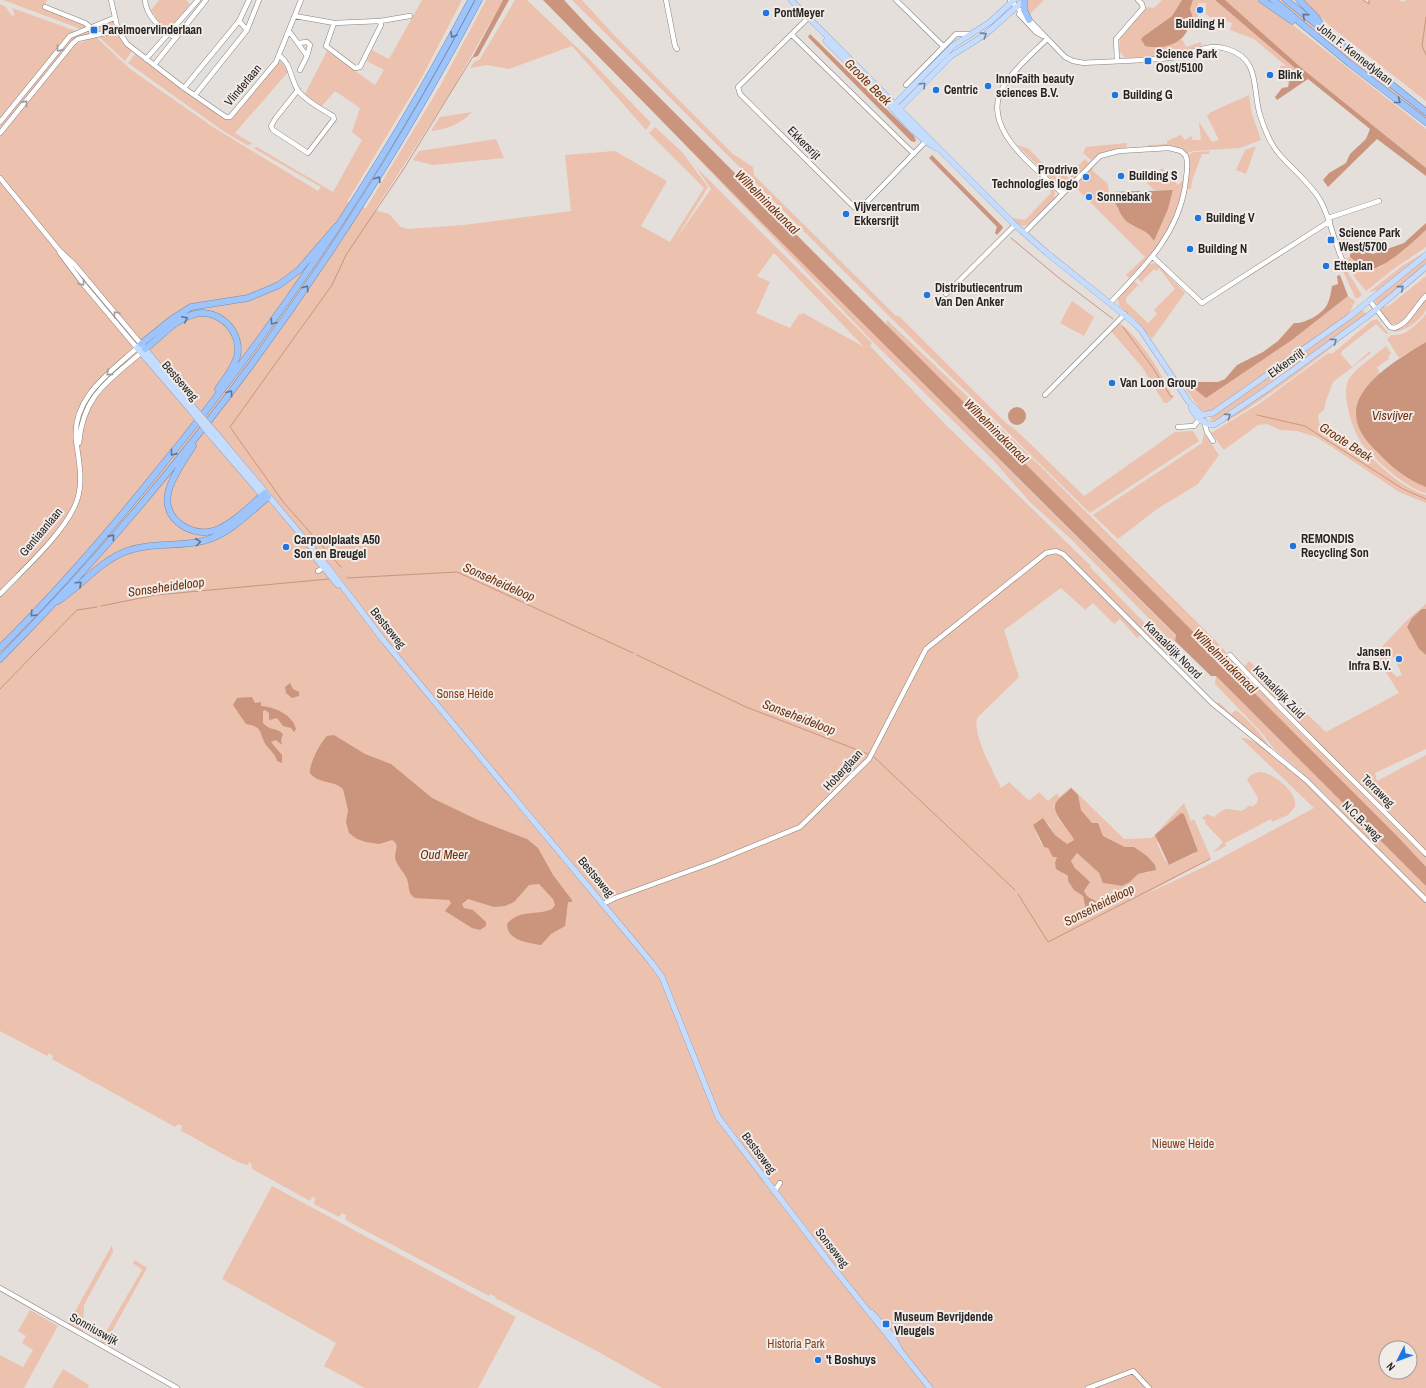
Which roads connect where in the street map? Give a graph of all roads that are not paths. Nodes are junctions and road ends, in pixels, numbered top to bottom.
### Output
1 (111, 0) edge
2 (145, 0) edge
3 (198, 0) edge
4 (206, 0) edge
5 (249, 0) edge
6 (259, 0) edge
7 (301, 0) edge
8 (471, 0) edge
9 (479, 0) edge
10 (666, 0) edge
11 (789, 0) edge
12 (896, 0) edge
13 (1023, 0) edge
14 (1138, 0) edge
15 (1262, 0) edge
16 (1273, 0) edge
17 (1286, 0) edge
18 (1300, 0) edge
19 (1010, 1) edge
20 (45, 7) dead end
21 (1015, 8) junction
22 (294, 16) junction
23 (410, 16) dead end
24 (114, 18) junction
25 (807, 19) junction
26 (1029, 20) junction
27 (239, 21) junction
28 (380, 21) junction
29 (334, 23) junction
30 (90, 27) junction
31 (118, 30) junction
32 (247, 30) junction
33 (289, 31) junction
34 (1325, 33) junction
35 (168, 34) junction
36 (972, 34) junction
37 (792, 35) junction
38 (93, 36) junction
39 (175, 38) junction
40 (1047, 39) junction
41 (961, 41) junction
42 (1323, 42) junction
43 (298, 43) junction
44 (943, 46) junction
45 (677, 49) dead end
46 (279, 56) junction
47 (307, 56) junction
48 (146, 59) junction
49 (1117, 61) junction
50 (154, 65) junction
51 (300, 70) dead end
52 (906, 85) dead end
53 (184, 88) junction
54 (298, 90) junction
55 (195, 95) junction
56 (896, 108) junction
57 (1426, 112) edge
58 (0, 122) edge
59 (1426, 122) edge
60 (0, 133) edge
61 (927, 140) junction
62 (914, 154) junction
63 (0, 178) edge
64 (1062, 193) junction
65 (1379, 201) dead end
66 (343, 220) junction
67 (1329, 220) junction
68 (1015, 225) junction
69 (1024, 233) junction
70 (1426, 255) edge
71 (1153, 257) junction
72 (1426, 267) edge
73 (1346, 268) dead end
74 (946, 294) dead end
75 (1426, 296) edge
76 (1370, 301) junction
77 (1111, 302) junction
78 (1376, 309) junction
79 (1125, 314) junction
80 (141, 349) junction
81 (1045, 395) dead end
82 (1202, 419) junction
83 (198, 423) junction
84 (206, 424) junction
85 (1178, 427) dead end
86 (1213, 441) dead end
87 (265, 496) junction
88 (1056, 551) joint
89 (323, 568) junction
90 (0, 594) edge
91 (49, 608) junction
92 (0, 648) edge
93 (1230, 655) dead end
94 (0, 659) edge
95 (1315, 742) joint
96 (1281, 759) joint
97 (1426, 854) edge
98 (1426, 900) edge
99 (603, 904) junction
100 (780, 1183) dead end
101 (774, 1192) junction
102 (779, 1198) joint
103 (0, 1288) edge
104 (177, 1388) edge
105 (930, 1388) edge
106 (1088, 1388) edge
107 (1149, 1388) edge

1 - 24 street, Vlinderlaan
2 - 35 street
3 - 35 street
4 - 39 street
5 - 27 street
6 - 32 street
7 - 22 street, Vlinderlaan
8 -> 66 highway
84 -> 9 highway
10 - 45 street
11 - 25 main road
12 - 44 street
13 - 21 main road
13 - 26 highway
14 - 49 street
15 - 42 highway
16 - 42 highway, John F. Kennedylaan
34 -> 17 highway, John F. Kennedylaan
18 - 34 highway
19 - 21 street
19 - 36 main road
20 - 30 street
21 - 26 street
21 - 40 street
56 -> 21 main road
22 - 29 street
22 - 33 street, Vlinderlaan
23 - 28 street
24 - 30 street
24 - 31 street, Vlinderlaan
25 - 37 street, Ekkersrijt
25 - 56 main road
26 - 40 street
27 - 32 street
27 - 53 street
28 - 29 street
28 - 29 street
30 - 38 street
30 -> 58 street
31 - 38 street
31 - 48 street, Vlinderlaan
32 - 55 street
33 - 43 street
33 - 46 street, Vlinderlaan
34 - 57 highway, John F. Kennedylaan
35 - 39 street
35 - 48 street
36 - 41 main road
36 - 44 street
37 - 62 street
37 - 62 street, Ekkersrijt
60 -> 38 street
39 - 50 street
40 - 49 street
40 - 64 street
41 - 44 street
41 - 56 main road
42 -> 59 highway, John F. Kennedylaan
43 - 47 street
43 - 47 street
44 - 52 street
46 - 54 street
46 - 55 street, Vlinderlaan
47 - 51 street
48 - 50 street, Vlinderlaan
49 - 67 street
50 - 53 street, Vlinderlaan
53 - 55 street, Vlinderlaan
54 - 54 street
56 - 61 main road
61 - 62 street, Ekkersrijt
61 - 68 main road
63 - 80 street, Bestseweg
64 - 69 street
64 - 71 street
65 - 67 street
66 - 80 highway
66 -> 83 highway
67 - 71 street
67 - 73 street
68 - 69 main road
68 - 74 street
69 - 77 main road
70 - 76 main road, Ekkersrijt
71 - 77 street
78 -> 72 main road, Ekkersrijt
75 - 78 street
76 - 78 street
76 - 82 main road, Ekkersrijt
77 - 79 main road
82 -> 78 main road, Ekkersrijt
79 - 81 street
79 - 82 main road
80 -> 83 highway
80 - 87 main road, Bestseweg, bridge
80 - 90 street, Gentiaanlaan
82 - 85 street
82 - 86 street
83 -> 92 highway
84 - 87 highway
91 -> 84 highway
87 - 89 main road, Bestseweg
87 - 89 main road, Bestseweg
91 -> 87 highway
88 - 96 street, Kanaaldijk Noord
88 - 99 street, Hoberglaan
89 - 99 main road, Bestseweg
91 - 94 highway
93 - 95 street, Kanaaldijk Zuid
95 - 97 street, Terraweg
96 - 98 street, N.C.B.-weg
99 - 101 main road, Bestseweg
100 - 101 street
101 - 102 main road, Bestseweg
102 - 105 main road, Sonseweg
103 - 104 street, Sonniuswijk
106 - 107 street

